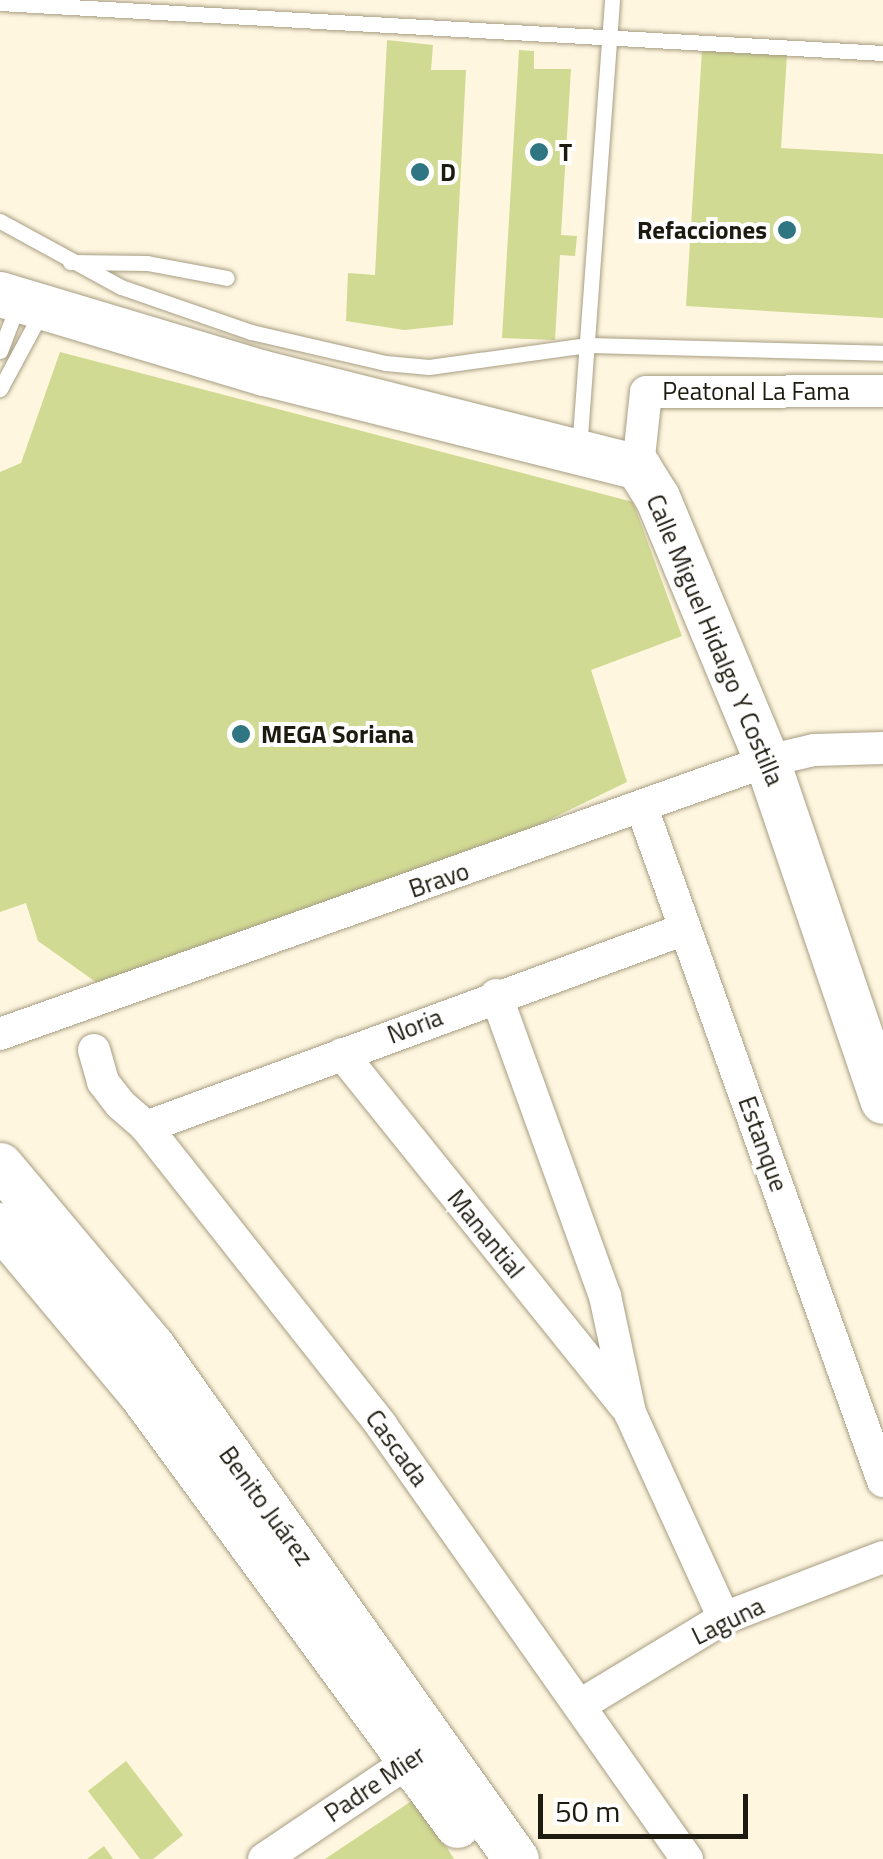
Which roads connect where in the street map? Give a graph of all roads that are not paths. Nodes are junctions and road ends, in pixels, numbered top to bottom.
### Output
1 (612, 0) edge
2 (0, 3) edge
3 (609, 37) junction
4 (883, 53) edge
5 (0, 221) edge
6 (70, 262) junction
7 (226, 278) dead end
8 (21, 300) edge
9 (587, 345) junction
10 (0, 351) edge
11 (883, 353) edge
12 (0, 389) edge
13 (883, 391) edge
14 (579, 450) junction
15 (638, 467) junction
16 (883, 748) edge
17 (767, 761) junction
18 (642, 808) junction
19 (685, 929) junction
20 (496, 995) junction
21 (0, 1034) edge
22 (94, 1050) dead end
23 (342, 1054) junction
24 (883, 1101) edge
25 (146, 1126) junction
26 (0, 1164) edge
27 (1, 1229) edge
28 (630, 1413) junction
29 (883, 1480) edge
30 (883, 1557) edge
31 (724, 1618) junction
32 (582, 1704) junction
33 (423, 1752) junction
34 (264, 1859) edge
35 (482, 1859) edge
36 (516, 1859) edge
37 (686, 1859) edge

1 - 3 lane
2 - 3 lane
3 - 4 lane
3 - 9 lane
5 - 6 lane
6 - 7 lane
6 - 9 lane
8 - 10 lane
8 - 12 lane
8 - 14 street, Calle Miguel Hidalgo Y Costilla
9 - 11 lane
9 - 14 lane
13 - 15 street, Peatonal La Fama
14 - 15 street, Calle Miguel Hidalgo Y Costilla
15 - 17 street, Calle Miguel Hidalgo Y Costilla
16 - 17 street, Bravo
17 - 18 street, Bravo
17 - 24 street, Calle Miguel Hidalgo Y Costilla
18 - 19 street, Estanque
18 - 21 street, Bravo
19 - 20 street, Noria
19 - 29 street, Estanque
20 - 23 street, Noria
20 - 28 street, Manantial
22 - 25 street, Cascada
23 - 25 street, Noria
23 - 28 street, Manantial
25 - 32 street, Cascada
26 - 33 street, Benito Juárez
27 - 33 street, Benito Juárez
28 - 31 street, Manantial
30 - 31 street, Laguna
31 - 32 street, Laguna
32 - 37 street, Cascada
33 - 34 street, Padre Mier
33 - 35 street, Benito Juárez
33 - 36 street, Benito Juárez

